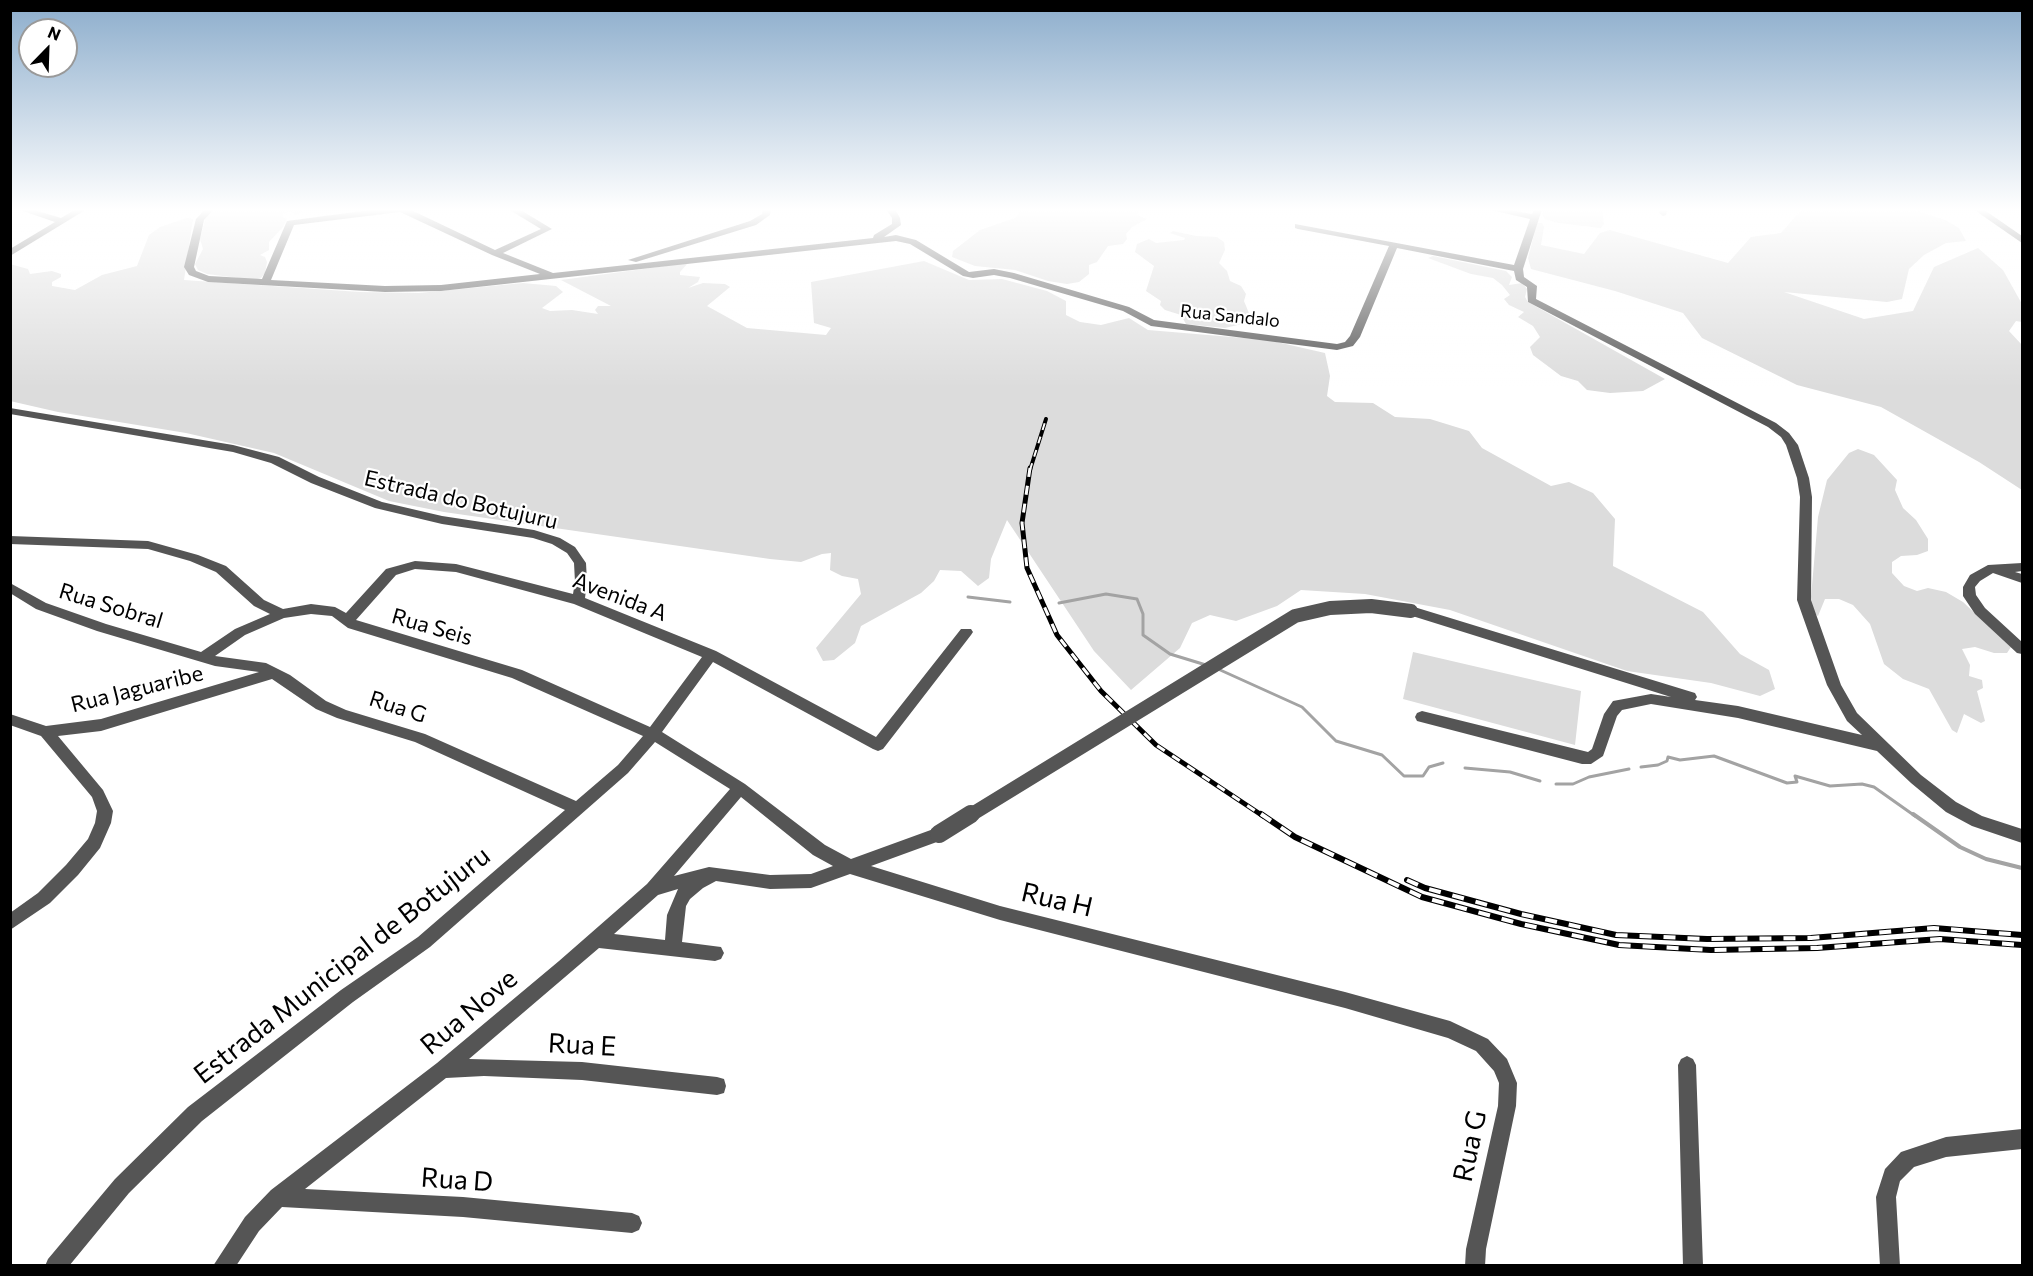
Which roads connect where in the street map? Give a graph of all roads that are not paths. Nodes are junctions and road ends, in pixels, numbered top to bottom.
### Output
1 (192, 269) edge
2 (271, 269) edge
3 (534, 269) edge
4 (605, 269) edge
5 (619, 269) edge
6 (958, 269) edge
7 (1384, 269) edge
8 (1518, 269) edge
9 (597, 271) junction
10 (555, 277) junction
11 (265, 283) junction
12 (10, 411) edge
13 (10, 540) edge
14 (2022, 567) edge
15 (1992, 568) junction
16 (2022, 579) edge
17 (10, 587) edge
18 (578, 600) junction
19 (282, 614) junction
20 (347, 621) junction
21 (966, 632) dead end
22 (2021, 647) edge
23 (711, 655) junction
24 (203, 657) junction
25 (274, 673) junction
26 (1738, 712) junction
27 (1422, 717) dead end
28 (10, 719) edge
29 (46, 732) junction
30 (652, 734) junction
31 (1878, 745) junction
32 (740, 788) junction
33 (578, 809) junction
34 (2022, 836) edge
35 (848, 867) junction
36 (717, 874) junction
37 (653, 889) junction
38 (10, 922) edge
39 (597, 940) junction
40 (674, 948) junction
41 (715, 953) dead end
42 (1482, 1045) joint
43 (1687, 1065) dead end
44 (443, 1069) junction
45 (717, 1086) dead end
46 (2022, 1139) edge
47 (278, 1197) junction
48 (632, 1222) dead end
49 (55, 1266) edge
50 (223, 1266) edge
51 (1475, 1266) edge
52 (1693, 1266) edge
53 (1890, 1266) edge

1 - 11 street, Rua Sandalo
2 - 11 street
3 - 10 street
4 - 9 street
5 - 9 street, Rua Sandalo
6 - 7 street, Rua Sandalo
8 - 31 street
9 - 10 street, Rua Sandalo
10 - 11 street, Rua Sandalo
12 - 18 street, Estrada do Botujuru
13 - 19 street
14 - 15 street
15 - 16 street
15 - 22 street
17 - 24 street, Rua Sobral
18 - 20 street, Avenida A
18 - 23 street, Avenida A
19 - 20 street, Rua Seis
19 - 24 street, Rua Seis
20 - 30 street, Rua Seis
21 - 23 street, Avenida A
23 - 30 street, Estrada Municipal de Botujuru
24 - 25 street, Rua G
25 - 29 street, Rua Jaguaribe
25 - 33 street, Rua G
26 - 27 street
26 - 31 street
26 - 35 street, bridge
28 - 29 street, Rua Jaguaribe
29 - 38 street
30 - 32 street, Rua H
30 - 33 street, Estrada Municipal de Botujuru
31 - 34 street
32 - 35 street, Rua H
32 - 37 street, Rua Nove
33 - 49 street, Estrada Municipal de Botujuru
35 - 36 street
35 - 42 street, Rua H
36 - 37 street
36 - 40 street
37 - 39 street, Rua Nove
39 - 40 street
39 - 44 street, Rua Nove
40 - 41 street
42 - 51 street, Rua G
43 - 52 street
44 - 45 street, Rua E
44 - 47 street, Rua Nove
46 - 53 street
47 - 48 street, Rua D
47 - 50 street, Rua Nove

